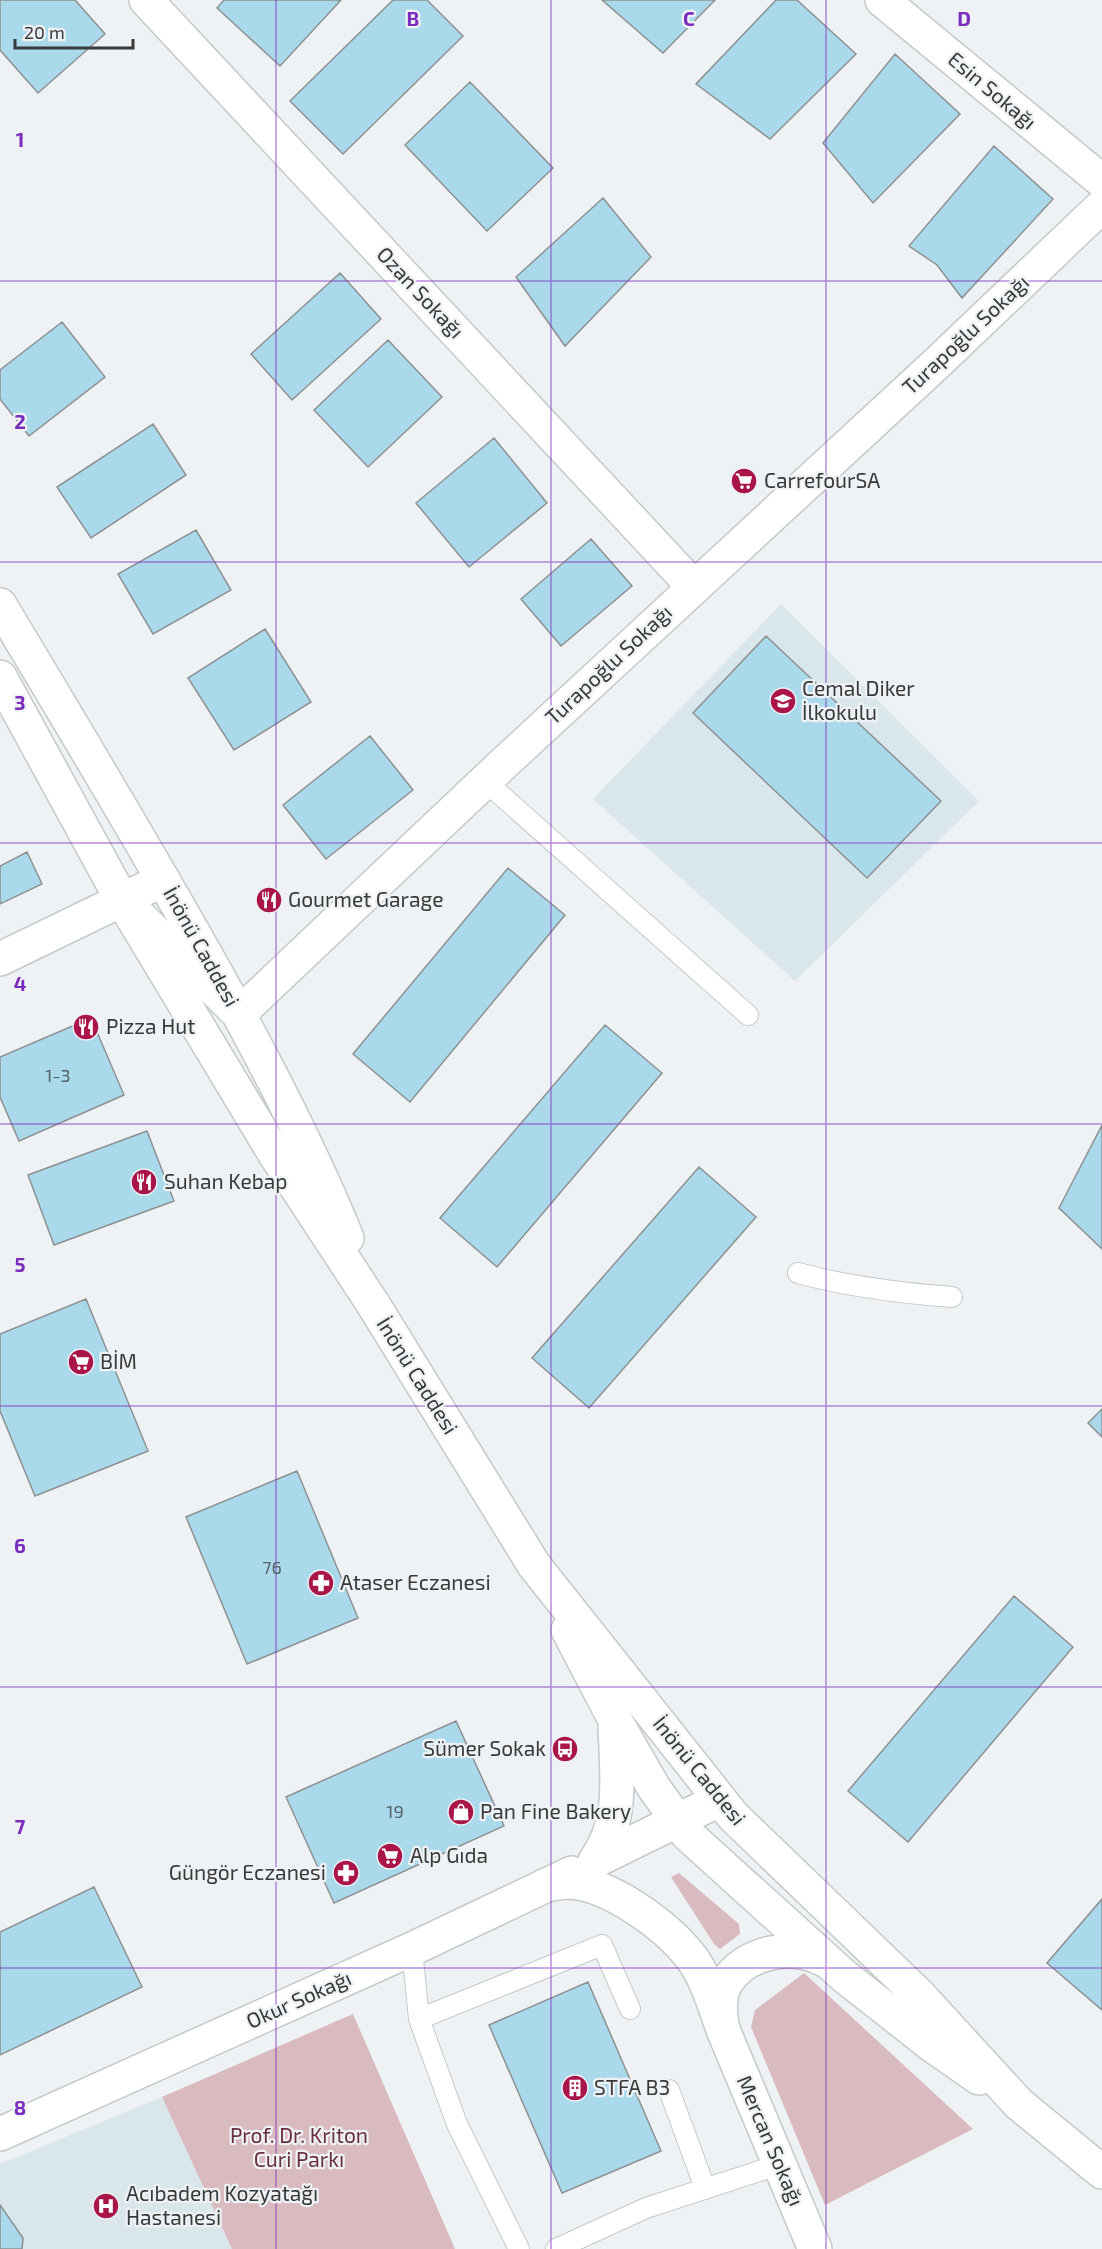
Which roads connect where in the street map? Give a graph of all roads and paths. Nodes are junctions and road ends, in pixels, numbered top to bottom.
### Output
1 (146, 0) edge
2 (882, 0) edge
3 (1102, 181) edge
4 (1102, 206) edge
5 (693, 586) junction
6 (0, 605) edge
7 (0, 677) edge
8 (485, 782) junction
9 (163, 880) junction
10 (122, 900) junction
11 (0, 958) edge
12 (239, 1014) junction
13 (748, 1015) dead end
14 (798, 1273) dead end
15 (952, 1297) dead end
16 (373, 1304) junction
17 (534, 1565) junction
18 (615, 1720) junction
19 (719, 1800) junction
20 (676, 1821) junction
21 (595, 1861) junction
22 (546, 1885) junction
23 (412, 1949) junction
24 (831, 1965) junction
25 (630, 2009) dead end
26 (419, 2019) junction
27 (724, 2032) junction
28 (669, 2090) dead end
29 (1019, 2104) junction
30 (0, 2134) edge
31 (781, 2164) junction
32 (1102, 2172) edge
33 (705, 2188) junction
34 (519, 2249) edge
35 (556, 2249) edge
36 (815, 2249) edge

1 - 5 main road, Ozan Sokağı
2 - 3 main road, Esin Sokağı
4 - 5 main road, Turapoğlu Sokağı
5 - 8 main road, Turapoğlu Sokağı
6 - 9 main road, İnönü Caddesi
7 - 10 main road, İnönü Caddesi
8 - 12 main road, Turapoğlu Sokağı
8 - 13 lane
9 - 10 main road
9 - 12 main road, İnönü Caddesi
10 - 11 main road
10 - 12 main road
10 - 16 main road, İnönü Caddesi
12 - 16 main road, İnönü Caddesi
14 - 15 lane
16 - 17 main road, İnönü Caddesi
17 - 18 main road
17 - 19 main road, İnönü Caddesi
18 - 20 main road
18 - 21 main road
19 - 20 main road, Okur Sokağı
19 - 29 main road, İnönü Caddesi
20 - 21 main road, Okur Sokağı
20 - 24 main road
21 - 22 main road, Okur Sokağı
22 - 23 main road, Okur Sokağı
22 - 27 main road, Mercan Sokağı
23 - 26 lane
23 - 30 main road, Okur Sokağı
24 - 27 main road
24 - 29 main road
25 - 26 lane
26 - 34 lane
27 - 31 main road, Mercan Sokağı
28 - 33 lane
29 - 32 main road, İnönü Caddesi
31 - 33 lane
31 - 36 main road, Mercan Sokağı
33 - 35 lane

